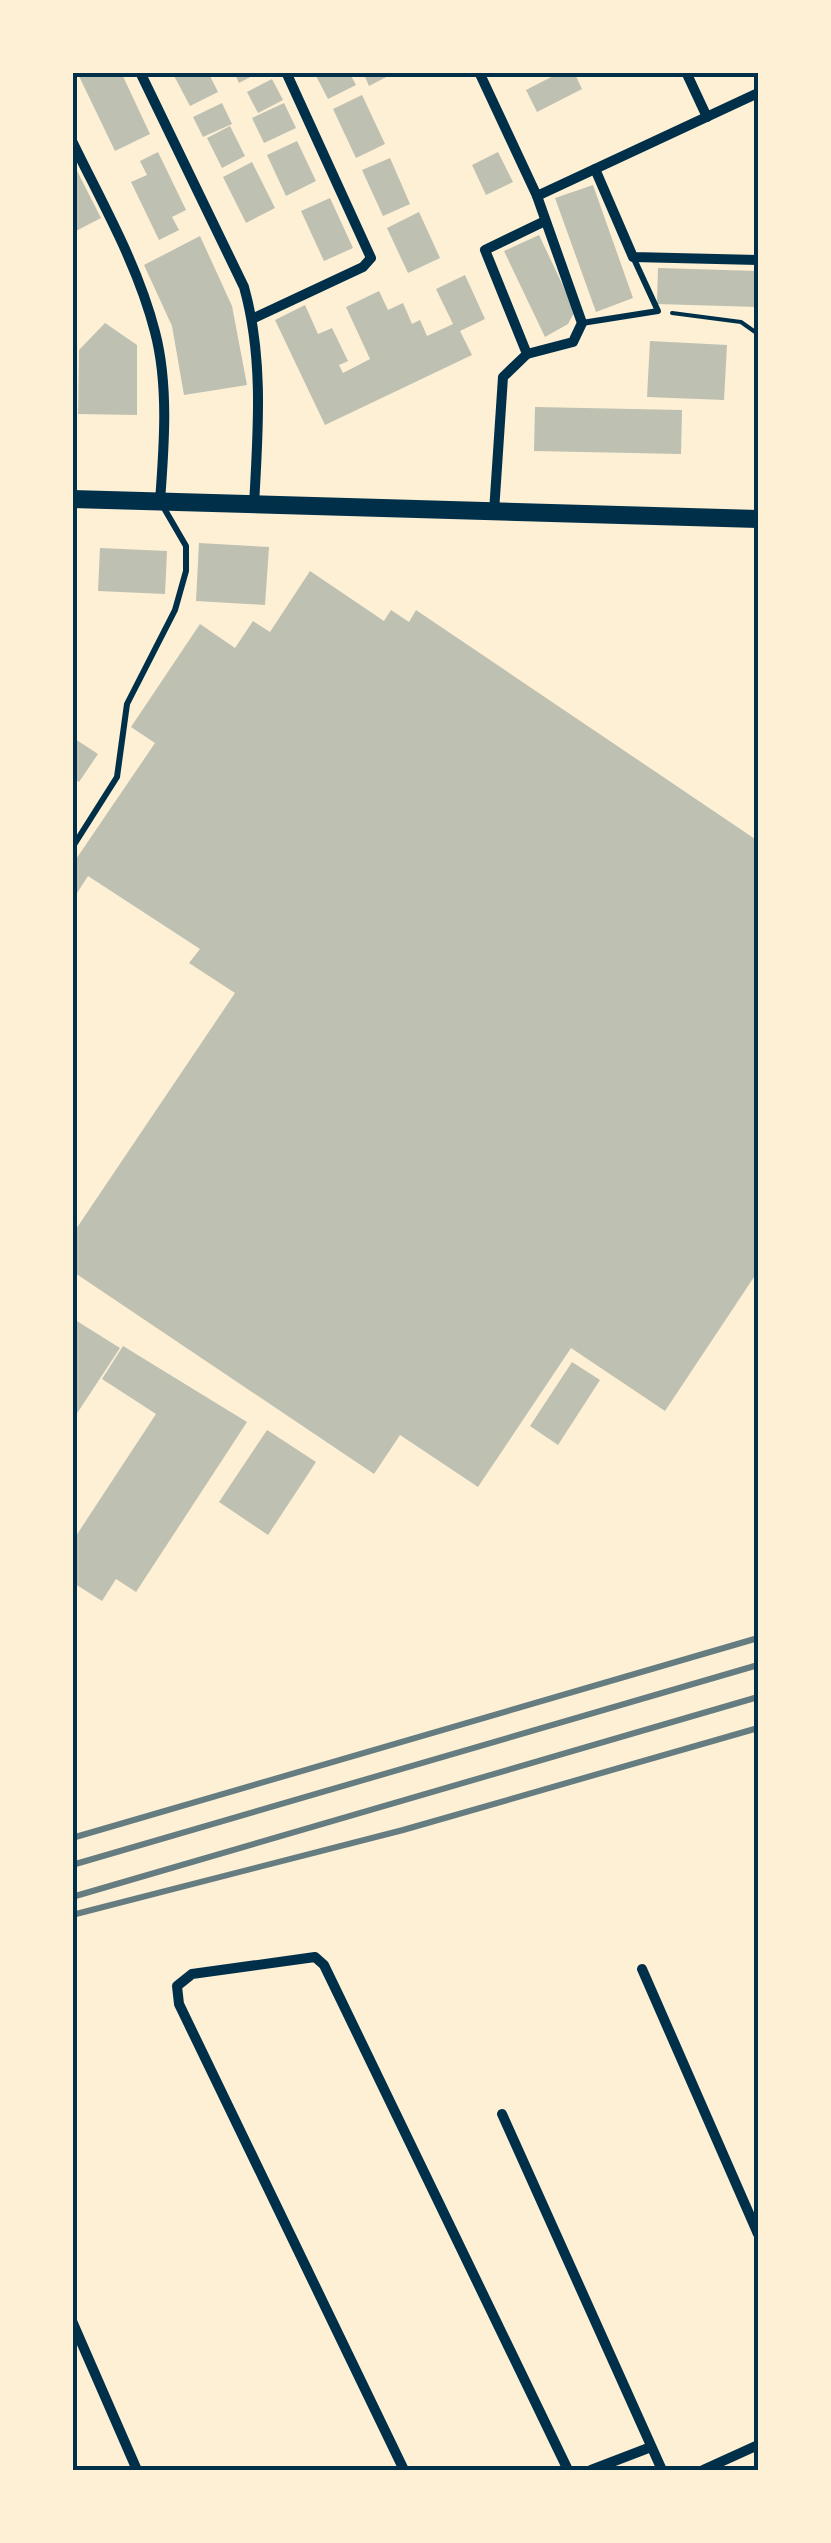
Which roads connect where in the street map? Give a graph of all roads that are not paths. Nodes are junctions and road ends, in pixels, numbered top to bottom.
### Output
1 (140, 72) edge
2 (286, 72) edge
3 (479, 72) edge
4 (686, 72) edge
5 (758, 93) edge
6 (707, 117) junction
7 (72, 141) edge
8 (595, 169) junction
9 (537, 196) junction
10 (546, 222) junction
11 (633, 258) junction
12 (758, 260) edge
13 (252, 318) junction
14 (582, 323) junction
15 (527, 354) junction
16 (72, 500) edge
17 (160, 501) junction
18 (254, 506) junction
19 (494, 512) junction
20 (758, 519) edge
21 (72, 848) edge
22 (642, 1969) dead end
23 (502, 2114) dead end
24 (758, 2234) edge
25 (72, 2321) edge
26 (758, 2445) edge
27 (651, 2446) junction
28 (138, 2470) edge
29 (404, 2470) edge
30 (568, 2470) edge
31 (591, 2470) edge
32 (662, 2470) edge
33 (704, 2470) edge

1 - 13 street
2 - 13 street
3 - 9 street
4 - 6 street
5 - 6 street
6 - 8 street
7 - 17 street
8 - 9 street
8 - 11 street
9 - 10 street
10 - 14 street
10 - 15 street
11 - 12 street
11 - 14 lane
13 - 18 street
14 - 15 street
15 - 19 street
16 - 17 main road
17 - 18 main road
17 - 21 lane
18 - 19 main road
19 - 20 main road
22 - 24 street
23 - 27 street
25 - 28 street
26 - 33 street
27 - 31 street
27 - 32 street
29 - 30 street

